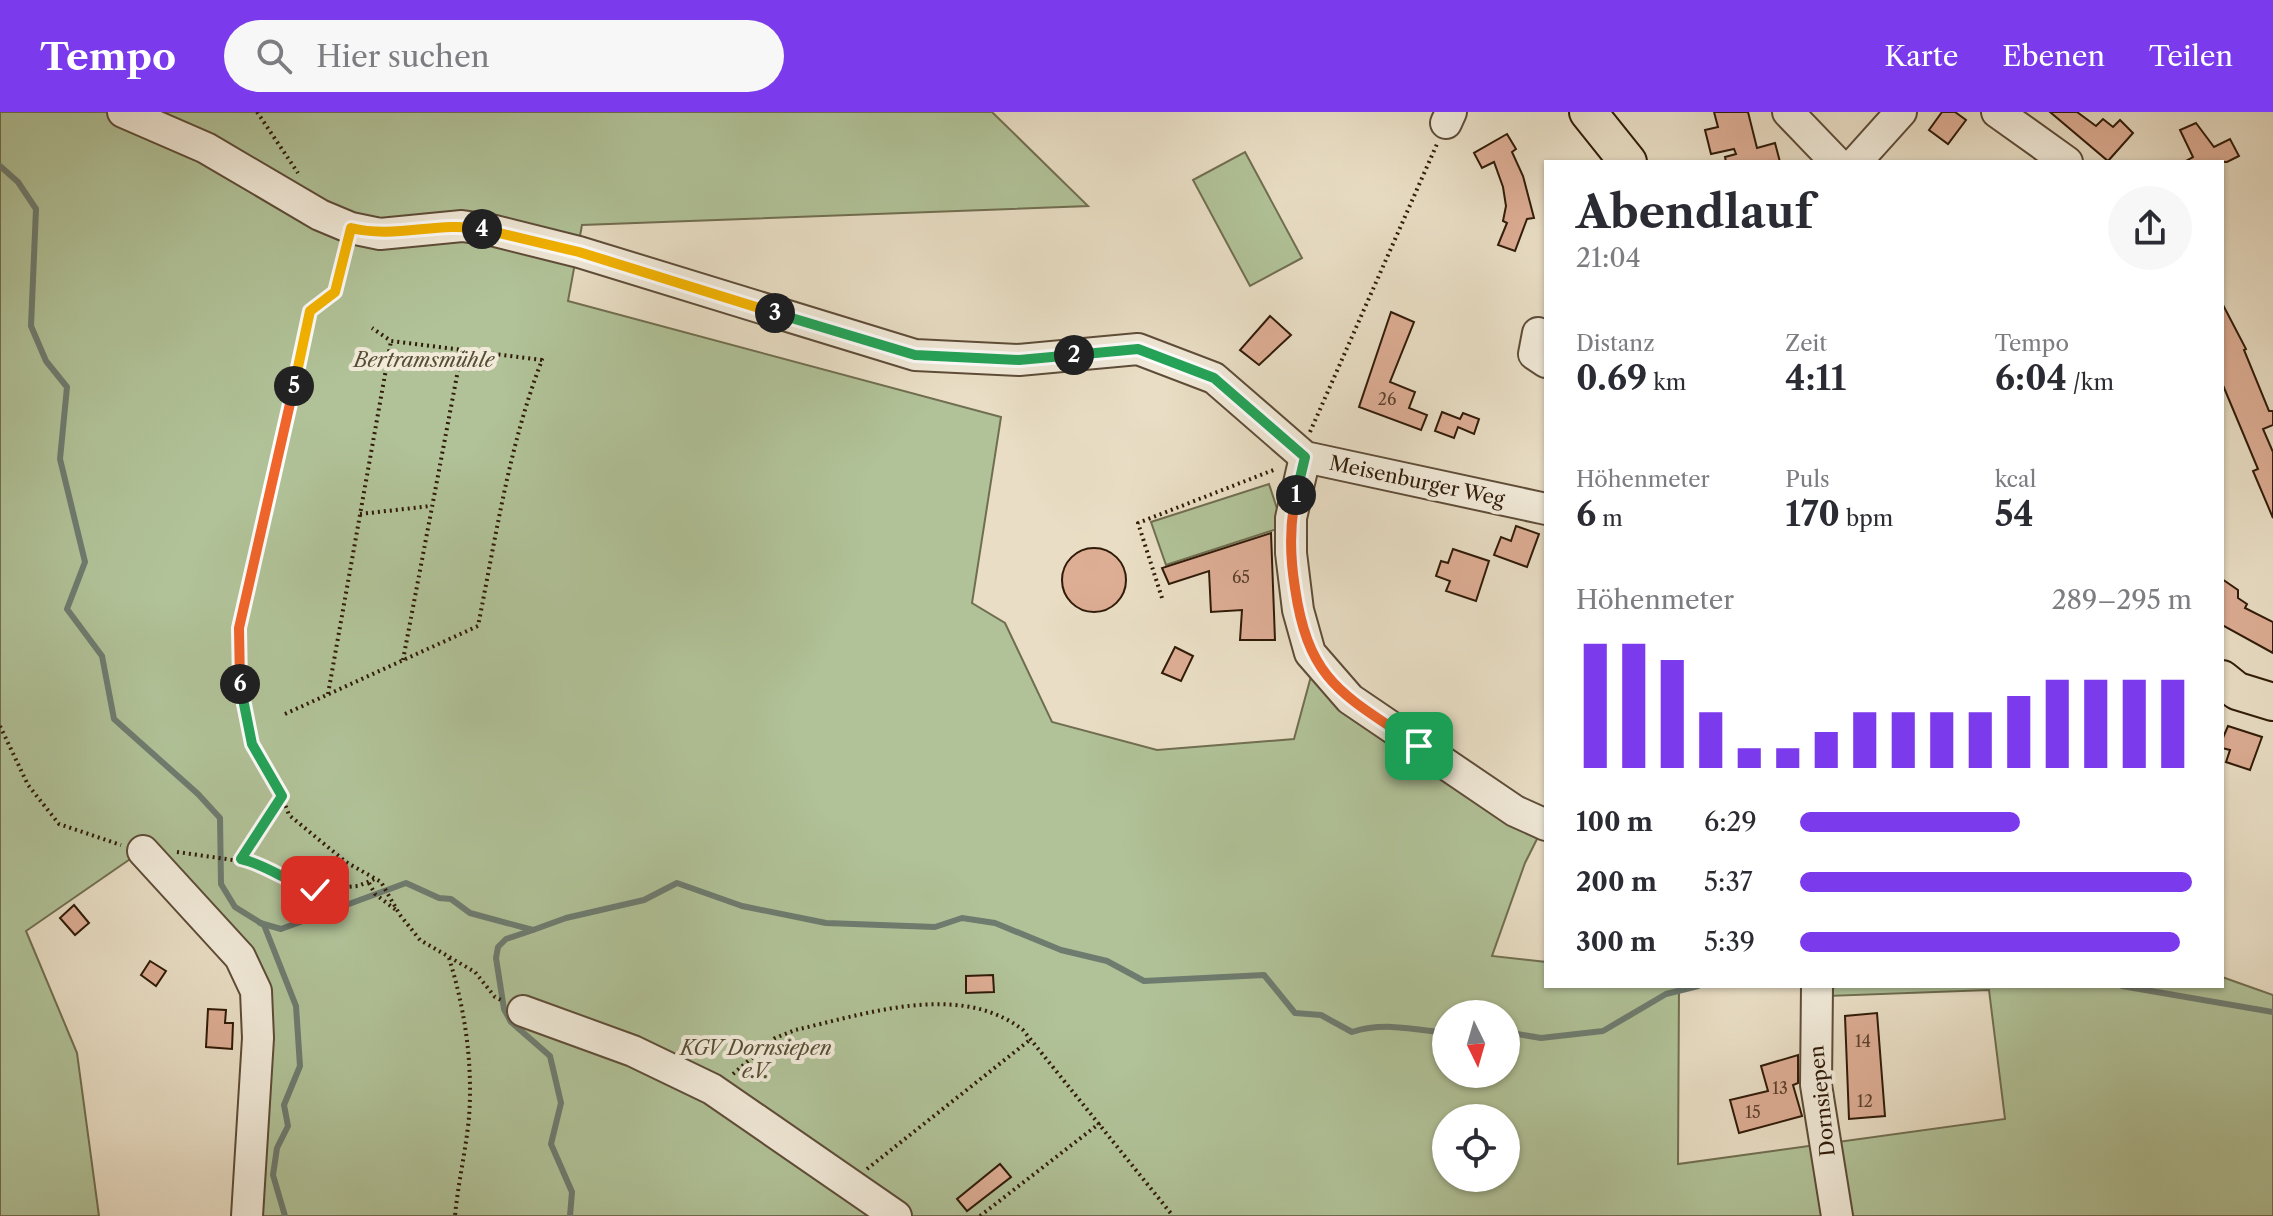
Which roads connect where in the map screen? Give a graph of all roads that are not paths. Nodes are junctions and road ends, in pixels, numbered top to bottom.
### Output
1 (123, 112) edge
2 (1588, 112) edge
3 (1788, 112) edge
4 (1901, 112) edge
5 (1997, 112) edge
6 (1626, 160) edge
7 (1834, 160) edge
8 (1858, 160) edge
9 (2064, 160) edge
10 (1538, 333) dead end
11 (1544, 361) edge
12 (1305, 457) junction
13 (1544, 509) edge
14 (2227, 686) edge
15 (2273, 702) edge
16 (1544, 824) edge
17 (143, 851) road end
18 (1816, 989) edge
19 (523, 1011) dead end
20 (247, 1216) edge
21 (896, 1216) edge
22 (1837, 1216) edge

1 - 12 street, Meisenburger Weg
2 - 6 main road
3 - 7 street
4 - 8 street
5 - 9 street
10 - 11 street
12 - 13 street, Meisenburger Weg
12 - 16 street
14 - 15 main road
17 - 20 street
18 - 22 street, Dornsiepen
19 - 21 street

